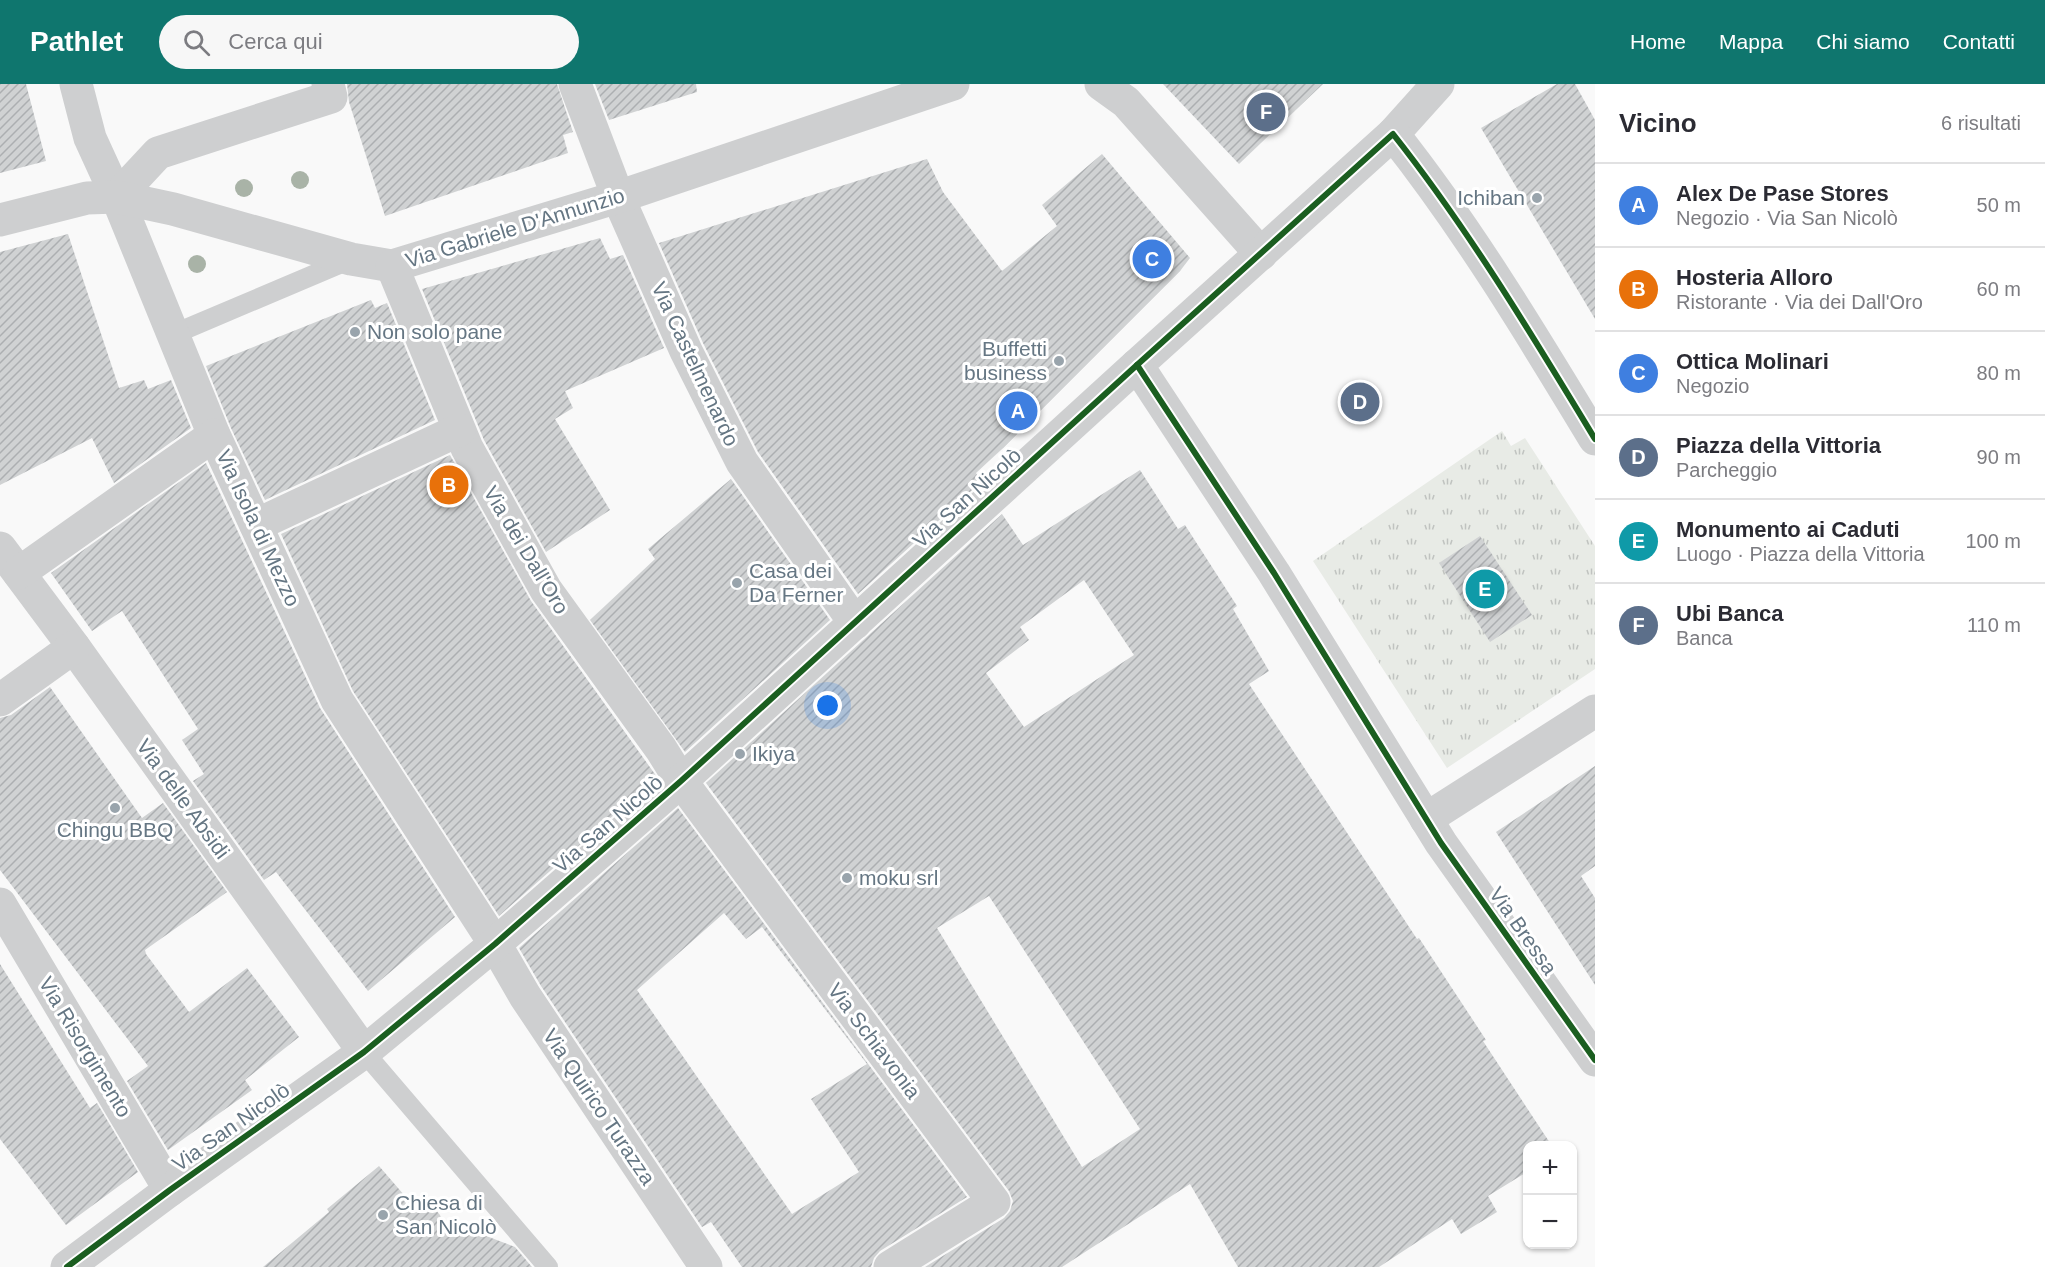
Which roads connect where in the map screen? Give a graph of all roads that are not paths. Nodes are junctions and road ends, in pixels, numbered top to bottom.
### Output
1 (76, 84) edge
2 (575, 84) edge
3 (953, 84) edge
4 (1101, 84) edge
5 (1438, 84) edge
6 (330, 91) edge
7 (1393, 134) junction
8 (117, 197) junction
9 (618, 197) junction
10 (0, 220) edge
11 (1261, 254) junction
12 (351, 259) junction
13 (392, 266) junction
14 (174, 334) junction
15 (1137, 365) junction
16 (459, 430) junction
17 (214, 435) junction
18 (1595, 439) edge
19 (256, 525) junction
20 (10, 560) edge
21 (855, 623) junction
22 (74, 647) junction
23 (0, 700) edge
24 (1595, 711) edge
25 (681, 781) junction
26 (1426, 819) junction
27 (0, 904) edge
28 (495, 944) junction
29 (364, 1052) junction
30 (1595, 1060) edge
31 (170, 1190) junction
32 (67, 1267) edge
33 (548, 1267) edge
34 (706, 1267) edge
35 (890, 1267) edge

1 - 8 street, Via Isola di Mezzo
2 - 9 street, Via Castelmenardo
3 - 9 street, Via Gabriele D'Annunzio
4 - 11 street
5 - 7 street, Via San Nicolò
6 - 8 street
7 - 11 street, Via San Nicolò
7 - 18 street
8 - 10 street, Via Gabriele D'Annunzio
8 - 12 street, Via Gabriele D'Annunzio
8 - 14 street, Via Isola di Mezzo
9 - 13 street, Via Gabriele D'Annunzio
9 - 21 street, Via Castelmenardo
11 - 15 street, Via San Nicolò
12 - 13 street, Via Gabriele D'Annunzio
12 - 14 lane
13 - 16 street, Via dei Dall'Oro
14 - 17 street, Via Isola di Mezzo
15 - 21 street, Via San Nicolò
15 - 26 street, Via Bressa
16 - 19 street
16 - 25 street, Via dei Dall'Oro
17 - 19 street, Via Isola di Mezzo
17 - 20 street
19 - 28 street, Via Isola di Mezzo
20 - 22 street, Via delle Absidi
21 - 25 street, Via San Nicolò
22 - 23 street
22 - 29 street, Via delle Absidi
24 - 26 street
25 - 28 street, Via San Nicolò
25 - 35 street, Via Schiavonia
26 - 30 street, Via Bressa
27 - 31 street, Via Risorgimento
28 - 29 street, Via San Nicolò
28 - 34 street, Via Quirico Turazza
29 - 31 street, Via San Nicolò
29 - 33 lane
31 - 32 street, Via San Nicolò

